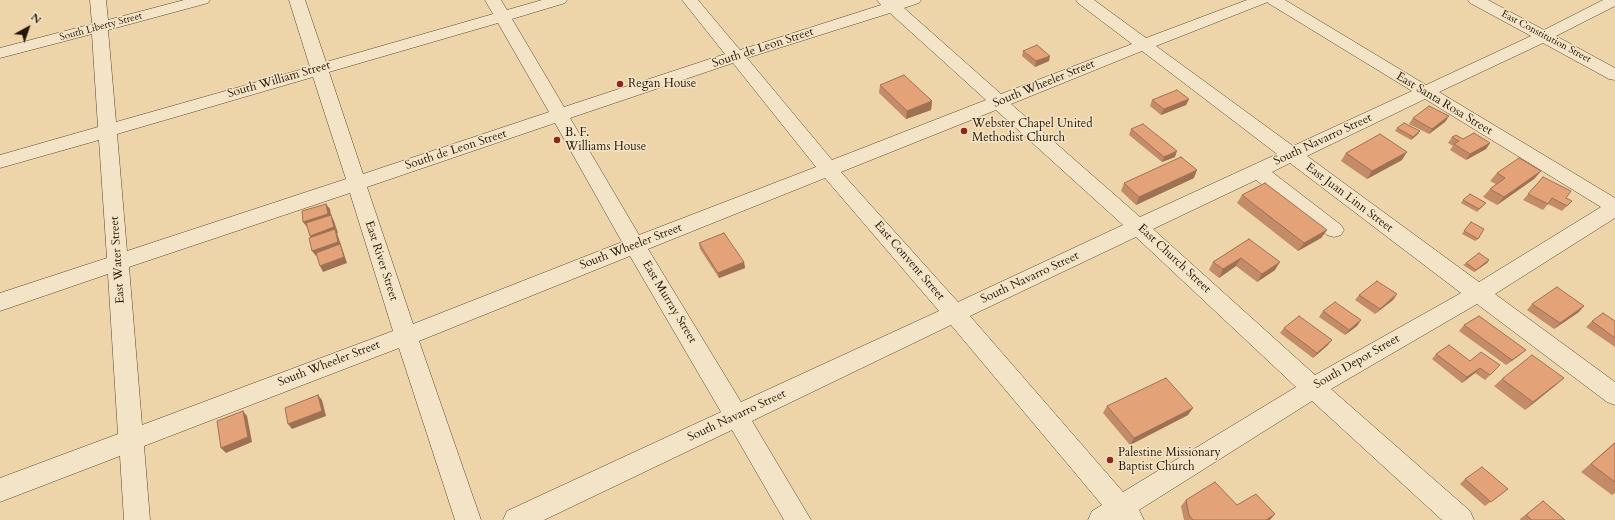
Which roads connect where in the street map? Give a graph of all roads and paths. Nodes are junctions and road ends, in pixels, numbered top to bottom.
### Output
1 (98, 0) edge
2 (202, 0) edge
3 (297, 0) edge
4 (559, 0) edge
5 (690, 0) edge
6 (912, 0) edge
7 (1084, 0) edge
8 (1261, 0) edge
9 (1274, 0) edge
10 (1476, 0) edge
11 (1615, 0) edge
12 (889, 3) edge
13 (497, 8) edge
14 (100, 28) junction
15 (1544, 36) junction
16 (1143, 45) junction
17 (0, 53) edge
18 (737, 56) junction
19 (319, 68) junction
20 (1615, 75) edge
21 (1425, 92) junction
22 (1000, 102) junction
23 (560, 115) junction
24 (108, 130) junction
25 (1291, 155) junction
26 (0, 162) edge
27 (829, 170) junction
28 (1257, 171) junction
29 (355, 183) junction
30 (1615, 208) edge
31 (1138, 227) junction
32 (1334, 230) dead end
33 (635, 246) junction
34 (118, 264) junction
35 (1478, 293) junction
36 (0, 302) edge
37 (954, 314) junction
38 (406, 336) junction
39 (1313, 388) junction
40 (1615, 395) edge
41 (736, 416) junction
42 (131, 439) junction
43 (0, 490) edge
44 (1126, 514) edge
45 (137, 520) edge
46 (468, 520) edge
47 (516, 520) edge
48 (798, 520) edge
49 (1101, 520) edge
50 (1461, 520) edge

1 - 14 street, East Water Street
2 - 14 street, South Liberty Street
3 - 19 street, East River Street
4 - 13 street, South William Street
5 - 18 street, East Convent Street
6 - 12 street, South de Leon Street
7 - 16 street, East Juan Linn Street
8 - 16 street, South Wheeler Street
9 - 21 street, East Santa Rosa Street
10 - 15 street, East Constitution Street
11 - 15 street, South Navarro Street
12 - 18 street, South de Leon Street
12 - 22 street, East Church Street
13 - 19 street, South William Street
13 - 23 street, East Murray Street
14 - 17 street, South Liberty Street
14 - 24 street, East Water Street
15 - 20 street, East Constitution Street
15 - 21 street, South Navarro Street
16 - 22 street, South Wheeler Street
16 - 25 street, East Juan Linn Street
18 - 23 street, South de Leon Street
18 - 27 street, East Convent Street
19 - 24 street, South William Street
19 - 29 street, East River Street
21 - 25 street, South Navarro Street
21 - 30 street, East Santa Rosa Street
22 - 27 street, South Wheeler Street
22 - 31 street, East Church Street
23 - 29 street, South de Leon Street
23 - 33 street, East Murray Street
24 - 26 street, South William Street
24 - 34 street, East Water Street
25 - 28 street, South Navarro Street
25 - 35 street, East Juan Linn Street
27 - 33 street, South Wheeler Street
27 - 37 street, East Convent Street
28 - 31 street, South Navarro Street
28 - 32 street
29 - 34 street, South de Leon Street
29 - 38 street, East River Street
30 - 35 street, South Depot Street
31 - 37 street, South Navarro Street
31 - 39 street, East Church Street
33 - 38 street, South Wheeler Street
33 - 41 street, East Murray Street
34 - 36 street, South de Leon Street
34 - 42 street, East Water Street
35 - 39 street, South Depot Street
35 - 40 street, East Juan Linn Street
37 - 41 street, South Navarro Street
37 - 44 street, East Convent Street
38 - 42 street, South Wheeler Street
38 - 46 street, East River Street
39 - 44 street, South Depot Street
39 - 50 street, East Church Street
41 - 47 street, South Navarro Street
41 - 48 street, East Murray Street
42 - 43 street, South Wheeler Street
42 - 45 street, East Water Street
44 - 49 street, South Depot Street

